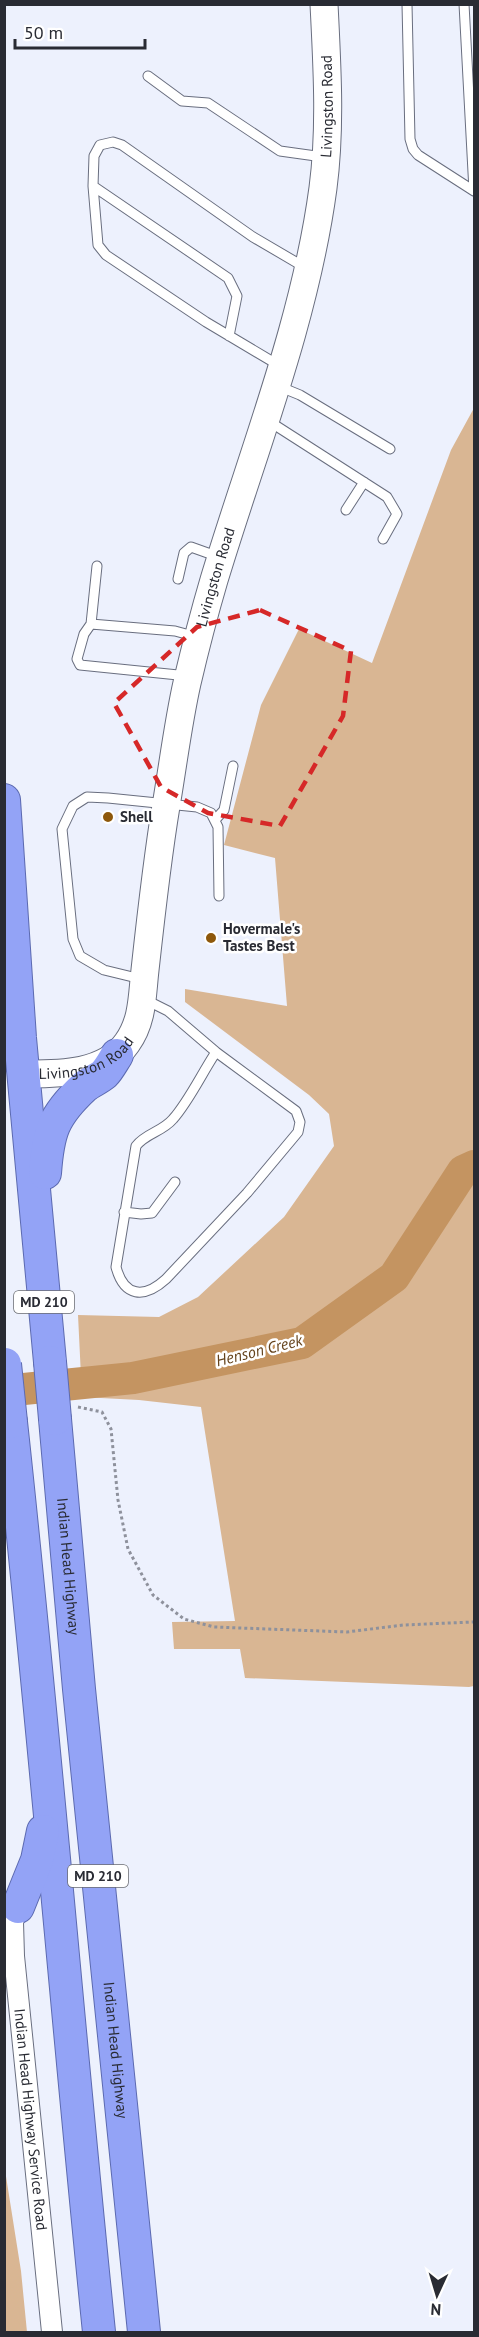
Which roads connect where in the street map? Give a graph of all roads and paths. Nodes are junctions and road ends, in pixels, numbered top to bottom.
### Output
1 (324, 4) edge
2 (406, 4) edge
3 (464, 4) edge
4 (148, 76) dead end
5 (325, 157) junction
6 (93, 186) junction
7 (474, 191) edge
8 (308, 269) junction
9 (229, 336) junction
10 (278, 376) junction
11 (265, 419) junction
12 (390, 449) dead end
13 (364, 482) junction
14 (346, 510) dead end
15 (383, 539) dead end
16 (221, 558) junction
17 (97, 566) dead end
18 (178, 579) dead end
19 (91, 624) junction
20 (199, 638) junction
21 (189, 676) junction
22 (233, 766) dead end
23 (4, 800) edge
24 (166, 805) junction
25 (215, 820) junction
26 (219, 896) dead end
27 (144, 989) junction
28 (216, 1052) junction
29 (117, 1055) junction
30 (24, 1074) junction
31 (175, 1182) dead end
32 (124, 1212) junction
33 (39, 1243) junction
34 (5, 1363) edge
35 (65, 1413) junction
36 (474, 1622) edge
37 (49, 1795) junction
38 (18, 1907) junction
39 (60, 1932) junction
40 (52, 2332) edge
41 (99, 2332) edge
42 (144, 2332) edge

1 - 5 main road, Livingston Road
2 - 7 lane
3 - 7 lane
4 - 5 lane
5 - 8 main road, Livingston Road
6 - 8 lane
6 - 9 lane
6 - 9 lane
8 - 10 main road, Livingston Road
9 - 10 lane
10 - 11 main road, Livingston Road
10 - 12 lane
11 - 13 lane
11 - 16 main road, Livingston Road
13 - 14 lane
13 - 15 lane
16 - 18 lane
16 - 20 main road, Livingston Road
17 - 19 lane
19 - 20 lane
19 - 21 lane
20 - 21 main road, Livingston Road
21 - 24 main road, Livingston Road
22 - 25 lane
23 - 30 highway, Indian Head Highway / MD 210
24 - 25 lane
24 - 27 main road, Livingston Road
24 - 27 lane
25 - 26 lane
27 - 28 lane
27 - 29 main road, Livingston Road
28 - 32 lane
28 - 32 lane
29 - 30 main road, Livingston Road
29 - 33 highway
30 - 33 highway, Indian Head Highway / MD 210
31 - 32 lane
33 - 35 highway, Indian Head Highway / MD 210, bridge
34 - 37 highway, MD 210, bridge
35 - 36 path
35 - 42 highway, Indian Head Highway / MD 210
37 - 38 highway
37 - 39 highway, MD 210
38 - 39 highway
38 - 40 street, Indian Head Highway Service Road
39 - 41 highway, MD 210

